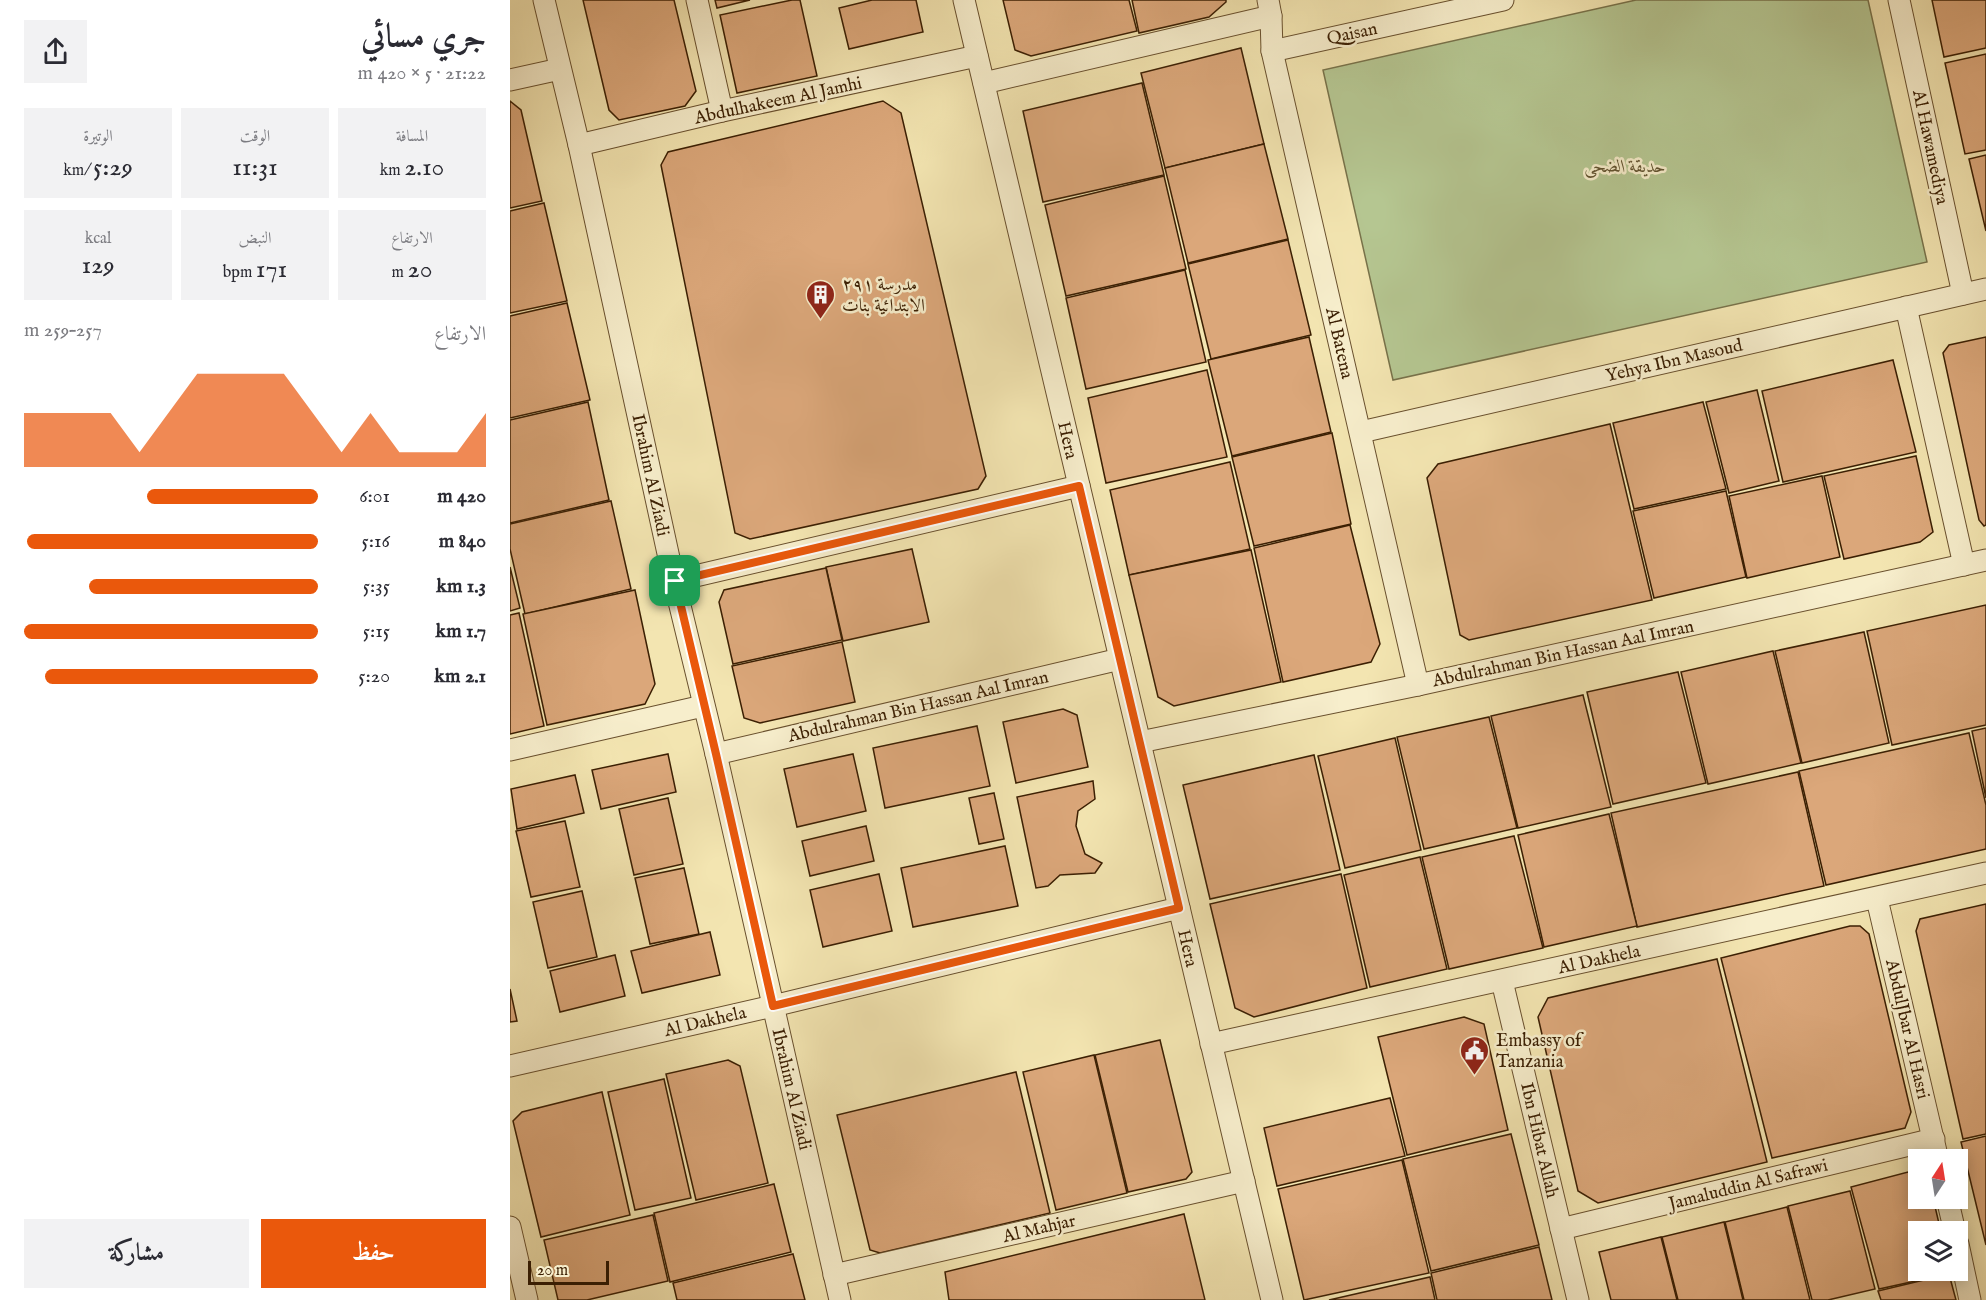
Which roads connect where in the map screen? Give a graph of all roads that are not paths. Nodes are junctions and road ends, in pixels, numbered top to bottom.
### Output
1 (544, 0) edge
2 (697, 0) edge
3 (964, 0) edge
4 (1503, 0) edge
5 (1899, 0) edge
6 (1270, 8) edge
7 (1272, 51) junction
8 (977, 57) junction
9 (560, 69) junction
10 (510, 80) edge
11 (984, 83) junction
12 (722, 111) junction
13 (579, 145) junction
14 (1986, 289) edge
15 (1963, 294) junction
16 (1906, 307) junction
17 (1361, 432) junction
18 (1079, 486) junction
19 (1986, 560) edge
20 (1964, 565) junction
21 (675, 581) junction
22 (1120, 659) junction
23 (1418, 685) junction
24 (703, 706) junction
25 (1140, 742) junction
26 (510, 750) edge
27 (716, 754) junction
28 (1986, 873) edge
29 (1876, 898) junction
30 (1179, 908) junction
31 (1502, 981) junction
32 (773, 1006) junction
33 (1211, 1044) junction
34 (510, 1066) edge
35 (1936, 1149) edge
36 (1908, 1155) edge
37 (1244, 1181) junction
38 (510, 1227) edge
39 (1561, 1229) junction
40 (834, 1275) junction
41 (1966, 1281) edge
42 (528, 1300) edge
43 (840, 1300) edge
44 (1272, 1300) edge
45 (1578, 1300) edge
46 (1970, 1300) edge

1 - 9 street, Ibrahim Al Ziadi
2 - 12 street
3 - 8 street, Hera
4 - 7 street, Qaisan
5 - 15 street, Al Hawamediya
6 - 7 street, Al Batena
6 - 11 street
7 - 17 street, Al Batena
8 - 11 street, Hera
8 - 12 street, Abdulhakeem Al Jamhi
9 - 10 street
9 - 13 street, Ibrahim Al Ziadi
11 - 18 street, Hera
12 - 13 street, Abdulhakeem Al Jamhi
13 - 21 street, Ibrahim Al Ziadi
14 - 15 street, Yehya Ibn Masoud
15 - 16 street, Yehya Ibn Masoud
16 - 17 street, Yehya Ibn Masoud
16 - 20 street
17 - 23 street, Al Batena
18 - 21 street
18 - 22 street, Hera
19 - 20 street, Abdulrahman Bin Hassan Aal Imran
20 - 23 street, Abdulrahman Bin Hassan Aal Imran
21 - 24 street, Ibrahim Al Ziadi
22 - 25 street, Hera
22 - 27 street, Abdulrahman Bin Hassan Aal Imran
23 - 25 street, Abdulrahman Bin Hassan Aal Imran
24 - 26 street
24 - 27 street, Ibrahim Al Ziadi
25 - 30 street, Hera
27 - 32 street, Ibrahim Al Ziadi
28 - 29 street, Al Dakhela
29 - 31 street, Al Dakhela
29 - 35 street, AbdulJbar Al Hasri
30 - 32 street, Al Dakhela
30 - 33 street, Hera
31 - 33 street, Al Dakhela
31 - 39 street, Ibn Hibat Allah
32 - 34 street, Al Dakhela
32 - 40 street, Ibrahim Al Ziadi
33 - 37 street, Hera
36 - 39 street, Jamaluddin Al Safrawi
37 - 40 street, Al Mahjar
37 - 44 street, Hera
38 - 42 street
39 - 45 street, Ibn Hibat Allah
40 - 43 street, Ibrahim Al Ziadi
41 - 46 street

